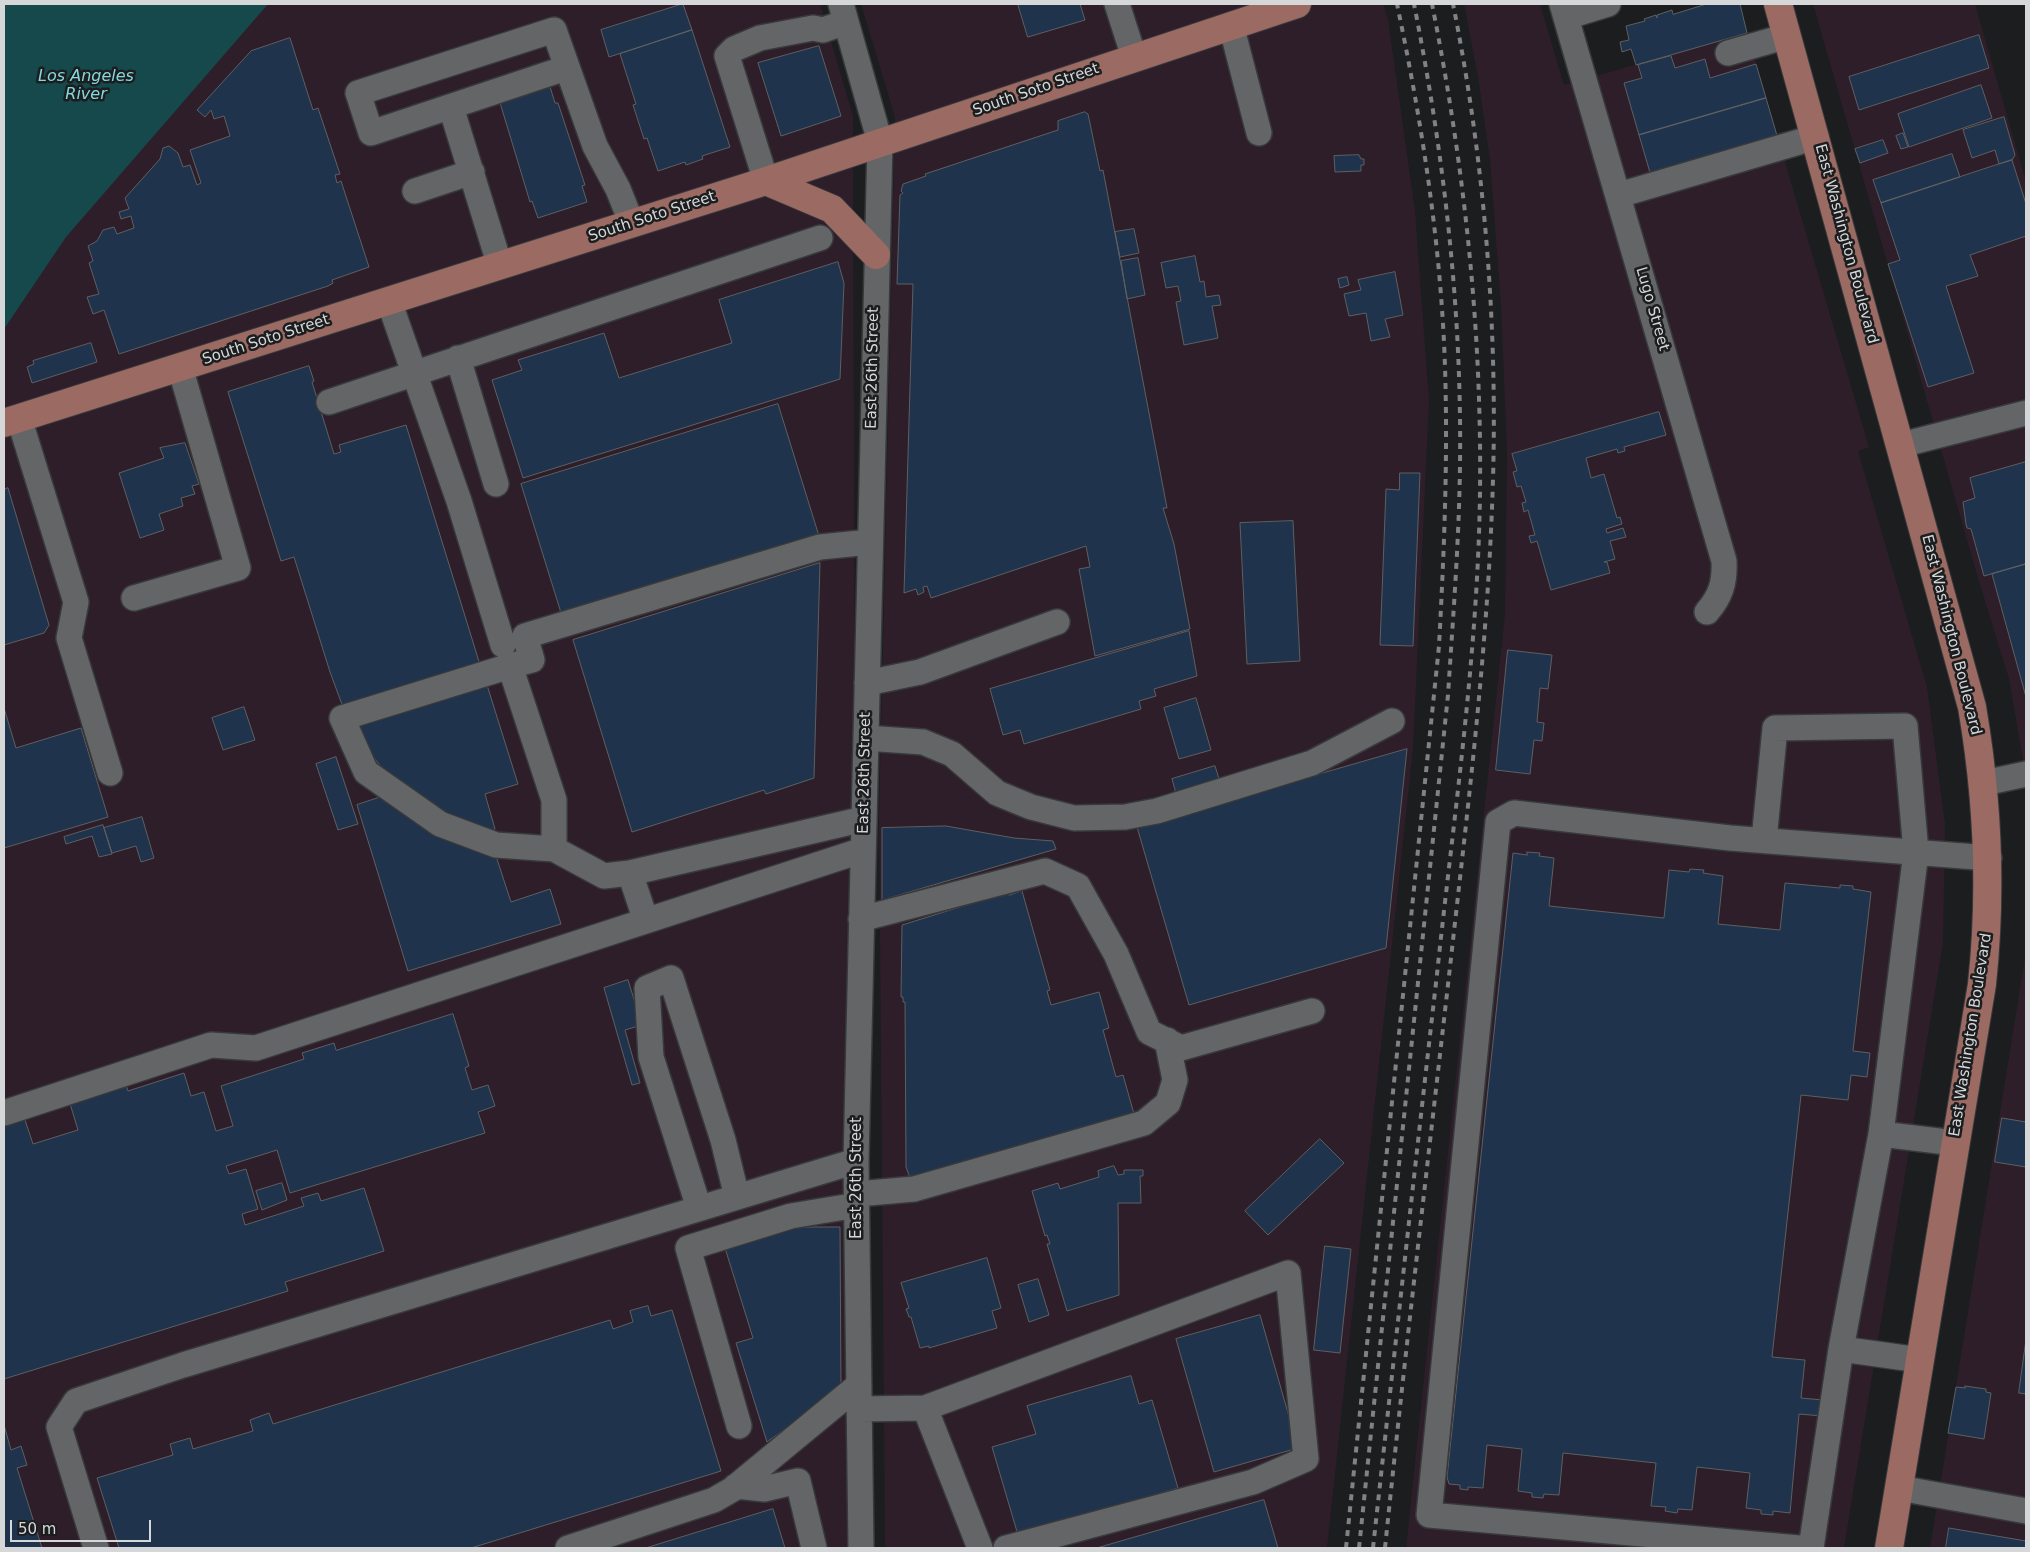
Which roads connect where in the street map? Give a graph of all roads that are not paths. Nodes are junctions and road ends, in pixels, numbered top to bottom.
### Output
1 (1117, 4) edge
2 (1297, 4) edge
3 (1608, 4) edge
4 (1778, 4) edge
5 (1564, 10) edge
6 (843, 13) edge
7 (1231, 25) junction
8 (1787, 36) junction
9 (1728, 53) dead end
10 (1134, 57) junction
11 (566, 68) junction
12 (451, 107) junction
13 (1260, 133) dead end
14 (1816, 137) junction
15 (880, 142) junction
16 (472, 172) junction
17 (766, 181) junction
18 (415, 191) dead end
19 (1619, 195) junction
20 (632, 224) junction
21 (820, 238) dead end
22 (876, 255) junction
23 (500, 266) junction
24 (389, 301) junction
25 (458, 358) junction
26 (180, 367) junction
27 (414, 373) junction
28 (329, 402) dead end
29 (2026, 413) edge
30 (11, 420) edge
31 (1901, 445) junction
32 (496, 484) dead end
33 (870, 542) junction
34 (134, 598) dead end
35 (1707, 612) dead end
36 (1057, 622) dead end
37 (506, 656) junction
38 (867, 683) junction
39 (1392, 721) dead end
40 (866, 738) junction
41 (110, 773) dead end
42 (2026, 774) edge
43 (1984, 783) junction
44 (864, 819) junction
45 (1764, 840) junction
46 (554, 849) junction
47 (863, 850) junction
48 (1916, 852) junction
49 (1989, 858) junction
50 (630, 873) junction
51 (862, 919) junction
52 (646, 921) junction
53 (1312, 1011) dead end
54 (1166, 1040) junction
55 (4, 1112) edge
56 (1881, 1134) junction
57 (1955, 1143) junction
58 (856, 1161) junction
59 (737, 1197) junction
60 (857, 1199) junction
61 (699, 1208) junction
62 (1841, 1349) junction
63 (1920, 1360) junction
64 (859, 1397) junction
65 (925, 1408) junction
66 (739, 1426) dead end
67 (736, 1486) junction
68 (1899, 1488) junction
69 (2026, 1511) edge
70 (96, 1548) edge
71 (568, 1548) edge
72 (814, 1548) edge
73 (861, 1548) edge
74 (980, 1548) edge
75 (1006, 1548) edge
76 (1799, 1548) edge
77 (1811, 1548) edge
78 (1889, 1548) edge

1 - 10 street
2 - 7 main road, South Soto Street
3 - 5 street
4 - 8 main road, East Washington Boulevard
5 - 19 street, Lugo Street
6 - 15 street, East 26th Street
6 - 17 street
7 - 10 main road, South Soto Street
7 - 13 street
8 - 9 street
8 - 14 main road, East Washington Boulevard
10 - 15 main road, South Soto Street
11 - 12 street
11 - 12 street
11 - 20 street
12 - 16 street
14 - 19 street
14 - 31 main road, East Washington Boulevard
15 - 17 main road, South Soto Street
15 - 22 street, East 26th Street
16 - 18 street
16 - 23 street
17 - 20 main road, South Soto Street
17 - 22 main road
19 - 35 street, Lugo Street
20 - 23 main road, South Soto Street
21 - 25 street
22 - 33 street, East 26th Street
23 - 24 main road, South Soto Street
24 - 26 main road, South Soto Street
24 - 27 street
25 - 27 street
25 - 32 street
26 - 30 main road, South Soto Street
26 - 34 street
27 - 28 street
27 - 37 street
29 - 31 street
30 - 41 street
31 - 43 main road, East Washington Boulevard
33 - 37 street
33 - 38 street, East 26th Street
36 - 38 street
37 - 46 street
37 - 46 street
38 - 40 street, East 26th Street
39 - 40 street
40 - 44 street, East 26th Street
42 - 43 street
43 - 49 main road, East Washington Boulevard
44 - 47 street, East 26th Street
44 - 50 street
45 - 48 street
45 - 48 street
45 - 76 street
46 - 50 street
47 - 51 street, East 26th Street
47 - 52 street
48 - 49 street
48 - 56 street
49 - 57 main road, East Washington Boulevard
50 - 52 street
51 - 54 street
51 - 58 street, East 26th Street
52 - 55 street
53 - 54 street
54 - 60 street
56 - 57 street
56 - 62 street
57 - 63 main road, East Washington Boulevard
58 - 59 street
58 - 60 street, East 26th Street
59 - 61 street
59 - 61 street
60 - 64 street, East 26th Street
60 - 66 street
61 - 70 street
62 - 63 street
62 - 77 street
63 - 68 main road, East Washington Boulevard
64 - 65 street
64 - 67 street
64 - 73 street, East 26th Street
65 - 74 street
65 - 75 street
67 - 71 street
67 - 72 street
68 - 69 street
68 - 78 main road, East Washington Boulevard

